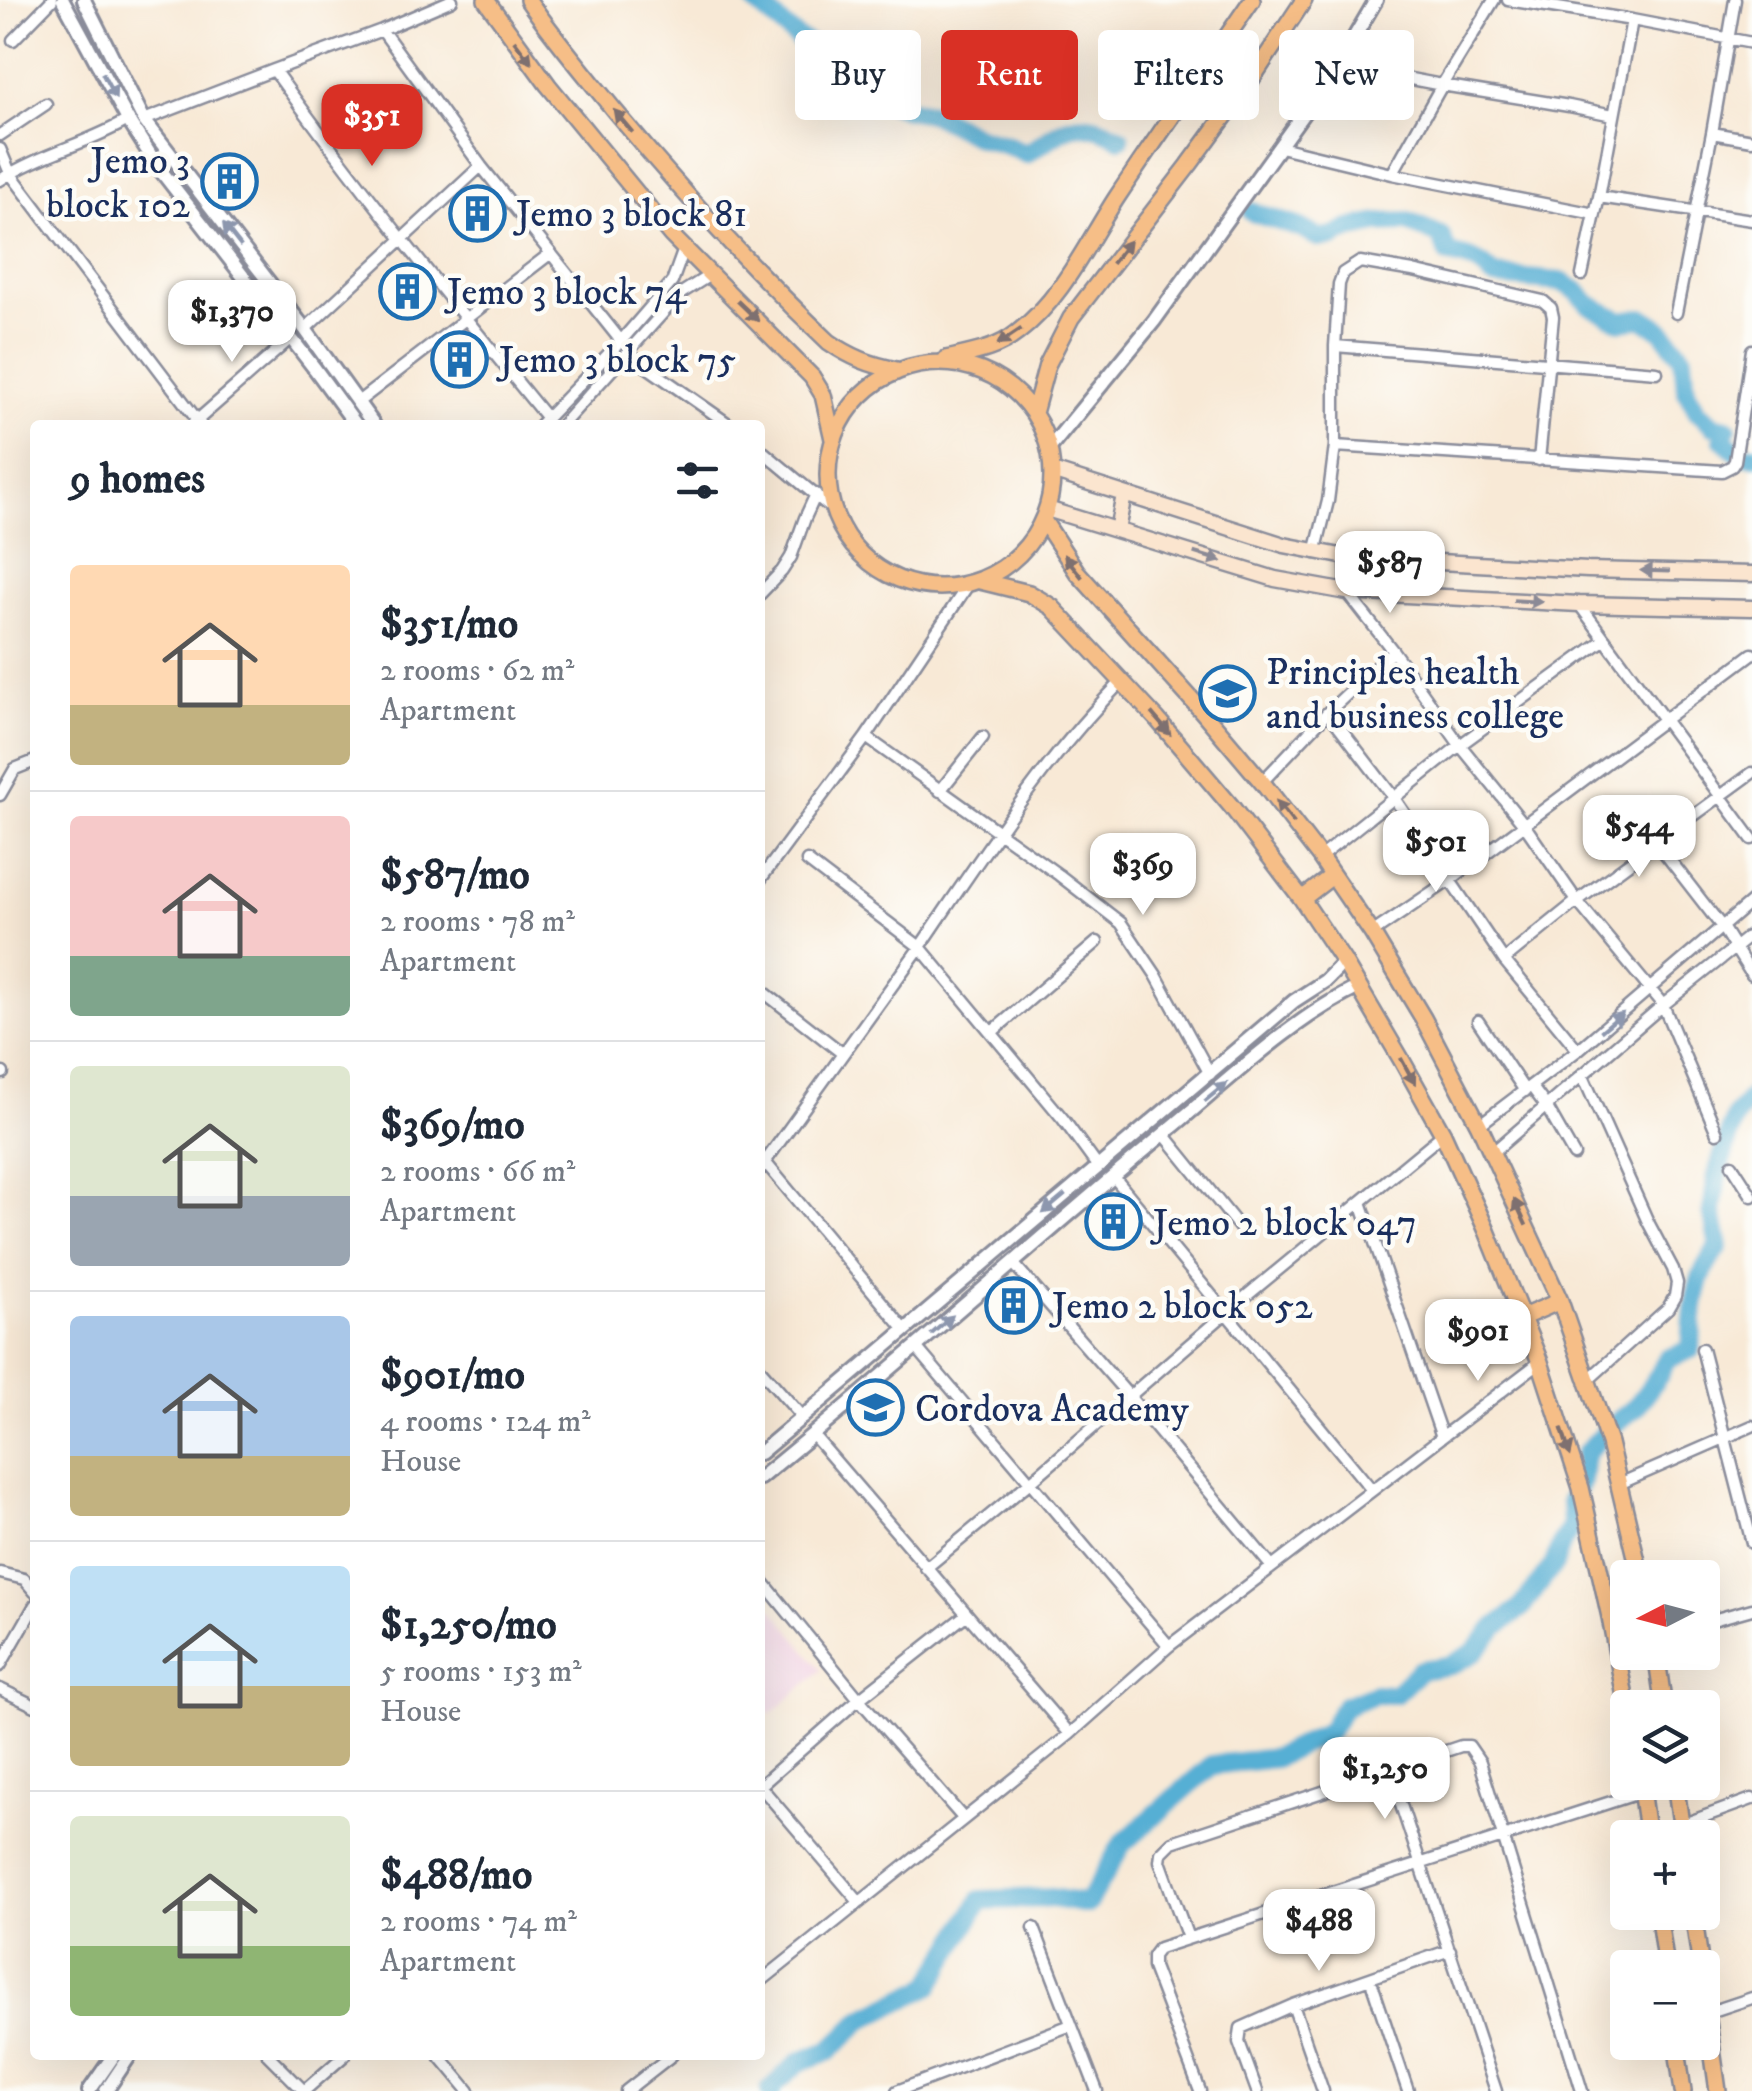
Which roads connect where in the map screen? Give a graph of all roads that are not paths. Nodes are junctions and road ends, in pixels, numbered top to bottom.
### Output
1 (52, 0) edge
2 (63, 0) edge
3 (84, 0) edge
4 (452, 0) edge
5 (486, 0) edge
6 (528, 0) edge
7 (1252, 0) edge
8 (1304, 0) edge
9 (1376, 0) edge
10 (1494, 0) edge
11 (1508, 0) edge
12 (1735, 0) edge
13 (1632, 20) junction
14 (382, 30) junction
15 (1358, 30) edge
16 (1727, 39) junction
17 (13, 40) dead end
18 (1752, 43) edge
19 (274, 70) junction
20 (1414, 80) edge
21 (1442, 85) junction
22 (46, 104) dead end
23 (1613, 116) junction
24 (128, 120) junction
25 (144, 120) junction
26 (1300, 120) edge
27 (1712, 133) junction
28 (0, 135) edge
29 (1752, 140) edge
30 (1280, 148) junction
31 (0, 149) edge
32 (171, 156) junction
33 (482, 166) junction
34 (158, 167) junction
35 (664, 170) junction
36 (1392, 174) junction
37 (5, 177) edge
38 (638, 194) junction
39 (1599, 197) junction
40 (1695, 213) junction
41 (1595, 214) junction
42 (1752, 220) edge
43 (402, 238) junction
44 (684, 249) junction
45 (551, 253) junction
46 (710, 274) junction
47 (1582, 275) dead end
48 (1676, 313) dead end
49 (465, 320) junction
50 (305, 329) junction
51 (291, 338) junction
52 (621, 340) junction
53 (1335, 346) junction
54 (1752, 350) edge
55 (627, 353) junction
56 (327, 359) junction
57 (934, 362) junction
58 (1548, 364) junction
59 (315, 369) junction
60 (896, 370) junction
61 (591, 372) junction
62 (1657, 372) dead end
63 (601, 382) junction
64 (1749, 386) edge
65 (358, 402) junction
66 (1034, 413) junction
67 (194, 420) edge
68 (201, 420) edge
69 (352, 420) edge
70 (371, 420) edge
71 (542, 420) edge
72 (544, 420) edge
73 (567, 420) edge
74 (723, 420) edge
75 (833, 439) junction
76 (1335, 446) junction
77 (1049, 449) junction
78 (765, 453) edge
79 (1539, 460) junction
80 (1052, 471) junction
81 (816, 494) junction
82 (1124, 495) junction
83 (832, 508) junction
84 (1045, 514) junction
85 (1117, 530) junction
86 (1315, 553) junction
87 (1346, 557) junction
88 (1752, 574) edge
89 (974, 583) junction
90 (765, 589) edge
91 (1347, 592) junction
92 (1580, 604) junction
93 (1752, 608) edge
94 (1605, 639) junction
95 (1393, 651) junction
96 (1752, 654) edge
97 (1123, 680) junction
98 (1328, 712) junction
99 (1664, 718) junction
100 (866, 737) junction
101 (983, 737) dead end
102 (1460, 745) junction
103 (30, 763) edge
104 (1752, 772) edge
105 (4, 776) edge
106 (1262, 782) junction
107 (940, 791) junction
108 (0, 795) edge
109 (1720, 797) junction
110 (1394, 798) junction
111 (1523, 823) junction
112 (998, 832) junction
113 (1752, 840) edge
114 (1656, 842) junction
115 (1320, 856) junction
116 (807, 860) dead end
117 (765, 873) edge
118 (1332, 876) junction
119 (1450, 880) junction
120 (1302, 899) junction
121 (1577, 901) junction
122 (1752, 901) edge
123 (1722, 927) junction
124 (1372, 933) junction
125 (1752, 934) edge
126 (1097, 942) dead end
127 (920, 946) junction
128 (1736, 947) junction
129 (1504, 960) junction
130 (1344, 962) junction
131 (1752, 975) edge
132 (1359, 987) junction
133 (1652, 989) junction
134 (765, 993) edge
135 (1663, 1004) junction
136 (1478, 1021) dead end
137 (992, 1032) junction
138 (1578, 1050) junction
139 (842, 1054) junction
140 (1210, 1074) junction
141 (1582, 1074) junction
142 (1528, 1088) junction
143 (1546, 1106) junction
144 (1168, 1108) junction
145 (1180, 1121) junction
146 (1479, 1124) junction
147 (1717, 1133) dead end
148 (1164, 1134) junction
149 (1443, 1134) junction
150 (1492, 1152) junction
151 (1574, 1155) dead end
152 (765, 1158) edge
153 (1732, 1164) dead end
154 (765, 1166) edge
155 (1098, 1167) junction
156 (1113, 1176) junction
157 (1752, 1196) edge
158 (1361, 1202) junction
159 (1240, 1228) dead end
160 (1012, 1263) junction
161 (1560, 1301) junction
162 (1227, 1312) junction
163 (1523, 1317) junction
164 (905, 1330) junction
165 (916, 1347) junction
166 (1702, 1349) dead end
167 (874, 1356) junction
168 (1540, 1362) junction
169 (888, 1371) junction
170 (765, 1375) edge
171 (1587, 1381) junction
172 (1128, 1396) junction
173 (802, 1418) junction
174 (1752, 1426) edge
175 (813, 1435) junction
176 (1442, 1437) junction
177 (1724, 1437) junction
178 (765, 1449) edge
179 (765, 1474) edge
180 (1030, 1483) junction
181 (1620, 1484) junction
182 (1372, 1490) junction
183 (1752, 1544) edge
184 (1637, 1560) edge
185 (1272, 1567) junction
186 (926, 1568) junction
187 (0, 1573) edge
188 (765, 1584) edge
189 (30, 1586) edge
190 (1610, 1602) edge
191 (1752, 1609) edge
192 (966, 1614) junction
193 (30, 1615) edge
194 (1720, 1618) edge
195 (1169, 1646) junction
196 (0, 1666) edge
197 (0, 1690) edge
198 (859, 1700) junction
199 (30, 1704) edge
200 (1070, 1734) junction
201 (1388, 1769) junction
202 (765, 1782) edge
203 (765, 1792) edge
204 (1610, 1798) edge
205 (1752, 1799) edge
206 (964, 1818) junction
207 (1706, 1820) edge
208 (1503, 1835) junction
209 (1420, 1863) junction
210 (858, 1902) junction
211 (1034, 1928) dead end
212 (1188, 1938) junction
213 (1450, 1950) junction
214 (765, 1978) edge
215 (1370, 1978) junction
216 (1752, 1998) edge
217 (1293, 2005) junction
218 (1720, 2009) edge
219 (1071, 2025) junction
220 (111, 2060) edge
221 (127, 2060) edge
222 (273, 2060) edge
223 (338, 2060) edge
224 (445, 2060) edge
225 (656, 2060) edge
226 (1679, 2060) edge
227 (1714, 2060) edge
228 (903, 2090) edge
229 (89, 2091) edge
230 (107, 2091) edge
231 (304, 2091) edge
232 (469, 2091) edge
233 (626, 2091) edge
234 (1097, 2091) edge
235 (1200, 2091) edge
236 (1257, 2091) edge
237 (1323, 2091) edge
238 (1408, 2091) edge
239 (1496, 2091) edge
240 (1582, 2091) edge
241 (1684, 2091) edge
242 (1718, 2091) edge

1 - 17 street
2 -> 24 street
3 - 25 street
4 - 14 street
5 -> 38 main road
35 -> 6 main road
7 -> 57 main road
66 -> 8 main road
9 - 15 street
10 - 21 street
11 - 13 street
12 - 16 street
13 - 16 street
13 - 23 street
14 - 19 street
14 - 33 street
16 - 18 street
16 - 27 street
19 - 25 street
19 - 43 street
20 - 21 street
21 - 23 street
21 - 36 street
22 - 28 street
23 - 39 street
24 - 34 street
24 - 37 street
25 - 32 street
26 - 30 street
27 - 29 street
27 - 40 street
30 - 36 street
30 - 77 street
31 - 37 street
32 - 34 street
50 -> 32 street
33 - 43 street
33 - 45 street
34 - 51 street
35 - 38 main road
35 - 60 main road
36 - 41 street
37 - 67 street
38 - 44 main road
39 - 40 street
39 - 41 street
40 - 42 street
40 - 48 street
41 - 47 street
43 - 49 street
43 - 50 street
44 - 46 main road
44 - 52 street
45 - 49 street
45 - 52 street
46 - 55 street
46 -> 75 main road
49 - 65 street
49 - 71 street
50 - 56 street
51 - 59 street
51 - 68 street
52 - 61 street
53 - 58 street
53 - 58 street
53 - 76 street
54 - 64 street
55 - 63 street
55 - 74 street
56 - 59 street
56 - 65 street
57 - 60 main road
57 - 66 main road
58 - 62 street
58 - 79 street
59 - 69 street
60 - 75 main road
61 - 63 street
61 - 72 street
63 - 73 street
64 - 79 street
65 - 70 street
66 - 77 main road
75 - 83 main road
76 - 79 street
76 - 86 street
77 - 80 main road
78 - 81 street
80 - 82 main road
80 - 84 main road
81 - 83 street
81 - 90 street
82 - 85 main road
82 - 86 main road
83 - 89 main road
84 - 85 main road
84 - 89 main road
106 -> 84 main road
85 -> 91 main road
86 - 87 main road
88 -> 87 main road
87 - 91 street
89 - 97 main road
89 - 100 street
91 -> 92 main road
91 - 95 street
92 - 93 main road
92 - 94 street
94 - 99 street
94 - 102 street
95 - 98 street
95 - 102 street
96 - 99 street
97 - 112 street
97 -> 120 main road
98 - 106 street
98 - 110 street
99 - 109 street
99 - 111 street
100 - 107 street
100 - 117 street
101 - 107 street
102 - 110 street
102 - 111 street
103 - 105 street
104 - 109 street
105 - 108 street
115 -> 106 main road
107 - 112 street
109 - 113 street
109 - 114 street
110 - 115 street
110 - 119 street
111 - 119 street
111 - 121 street
112 - 127 street
112 - 140 street
114 - 121 street
114 - 123 street
115 - 118 main road
116 - 127 street
118 - 120 main road
118 - 124 main road
119 - 124 street
119 - 129 street
120 - 130 main road
121 - 129 street
121 - 133 street
122 - 123 street
123 - 128 street
123 - 133 street
124 - 146 main road
125 - 128 street
126 - 137 street
127 - 137 street
127 - 139 street
128 - 131 street
128 - 135 street
129 - 138 street
130 - 132 main road
130 - 140 street
145 -> 132 street
132 -> 149 main road
133 - 135 street
138 -> 133 street
134 - 139 street
135 - 141 street
135 - 147 street
136 - 142 street
137 - 155 street
138 - 142 street
139 - 152 street
140 - 144 street
141 - 143 street
141 - 171 street
142 - 143 street
142 - 146 street
143 - 150 street
143 - 151 street
144 - 145 street
144 - 155 street
145 - 148 street
146 - 150 main road
148 - 156 street
148 - 159 street
149 - 158 street
149 - 163 main road
161 -> 150 main road
153 - 157 street
154 - 164 street
155 -> 164 street
156 - 160 street
156 - 162 street
158 - 162 street
158 - 176 street
165 -> 160 street
160 - 172 street
161 - 163 main road
161 - 171 main road
162 - 172 street
162 - 182 street
163 - 168 main road
164 - 167 street
165 - 169 street
165 - 180 street
166 - 177 street
167 - 169 street
167 - 173 street
168 - 176 street
168 -> 190 main road
169 - 175 street
170 - 173 street
171 - 181 main road
172 - 180 street
172 - 185 street
173 - 178 street
174 - 177 street
175 - 179 street
175 - 186 street
176 - 182 street
177 - 181 street
177 - 183 street
180 - 186 street
180 - 195 street
181 - 184 main road
182 - 185 street
185 - 195 street
186 - 192 street
187 - 189 street
188 - 198 street
191 - 194 street
192 - 198 street
192 - 200 street
193 - 196 street
195 - 200 street
197 - 199 street
198 - 202 street
198 - 206 street
200 - 206 street
201 - 208 street
201 - 209 street
201 - 212 street
203 - 210 street
204 - 208 street
205 - 207 street
206 - 210 street
208 - 209 street
208 - 240 street
209 - 212 street
209 - 213 street
210 - 214 street
211 - 219 street
212 - 235 street
213 - 215 street
213 - 239 street
215 - 217 street
215 - 238 street
216 - 218 street
217 - 236 street
217 - 237 street
219 - 228 street
219 - 234 street
220 - 229 street
221 - 230 street
222 - 231 street
223 - 231 street
224 - 232 street
225 - 233 street
226 - 241 main road
227 - 242 main road

